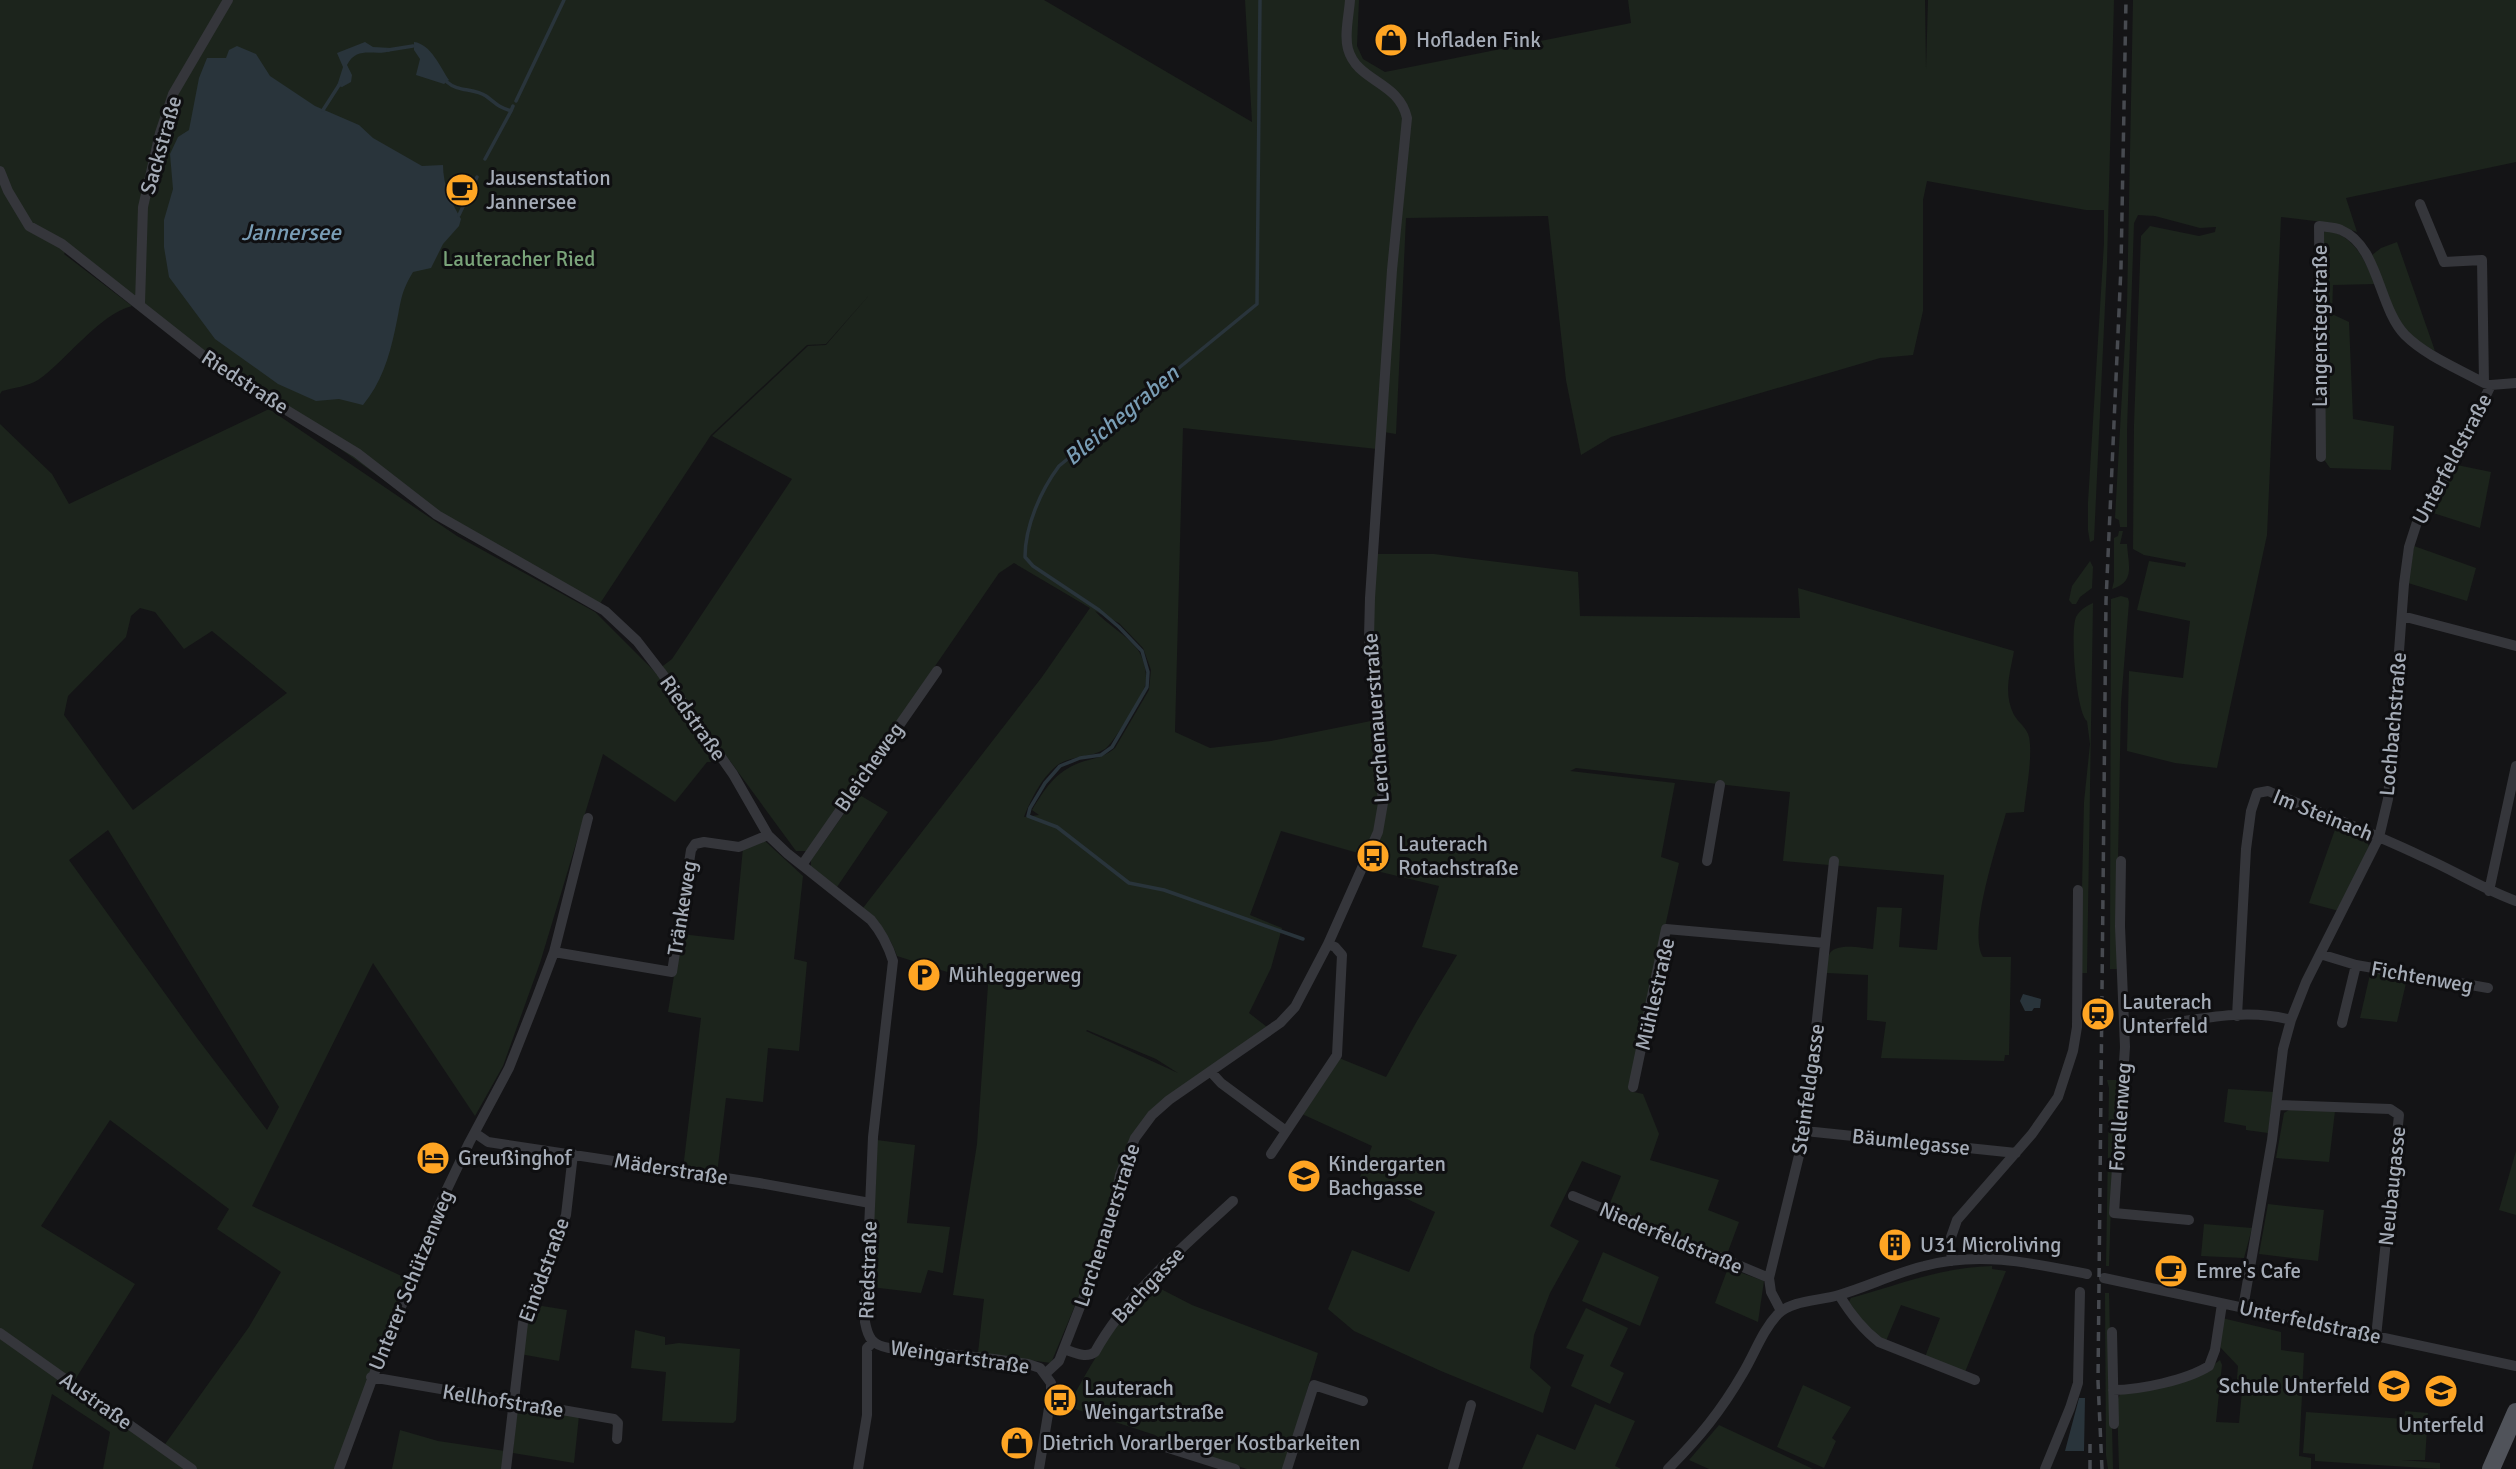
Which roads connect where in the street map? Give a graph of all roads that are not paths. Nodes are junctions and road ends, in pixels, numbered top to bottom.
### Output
1 (228, 0) edge
2 (1350, 0) edge
3 (0, 171) edge
4 (2420, 204) dead end
5 (139, 303) junction
6 (2516, 383) edge
7 (2488, 384) junction
8 (2320, 457) dead end
9 (2402, 616) junction
10 (2516, 646) edge
11 (937, 671) dead end
12 (2516, 766) edge
13 (1720, 785) dead end
14 (589, 818) dead end
15 (768, 835) junction
16 (2379, 837) junction
17 (1834, 860) dead end
18 (1707, 861) dead end
19 (2121, 861) dead end
20 (802, 865) junction
21 (2078, 890) dead end
22 (2489, 891) junction
23 (2516, 901) edge
24 (1825, 943) junction
25 (1328, 944) junction
26 (554, 952) junction
27 (2320, 954) junction
28 (2356, 965) junction
29 (2488, 988) dead end
30 (2237, 1016) junction
31 (2291, 1020) junction
32 (2342, 1023) dead end
33 (2124, 1030) junction
34 (1211, 1072) junction
35 (1633, 1087) dead end
36 (2277, 1105) junction
37 (1286, 1131) junction
38 (1805, 1131) junction
39 (475, 1133) junction
40 (2016, 1153) junction
41 (573, 1154) junction
42 (1271, 1154) dead end
43 (1573, 1196) dead end
44 (1233, 1201) dead end
45 (870, 1203) junction
46 (2189, 1220) dead end
47 (1952, 1261) junction
48 (2087, 1274) dead end
49 (1769, 1278) junction
50 (2104, 1278) dead end
51 (2080, 1293) dead end
52 (1839, 1295) junction
53 (2222, 1304) junction
54 (2243, 1308) junction
55 (1781, 1311) junction
56 (2112, 1332) dead end
57 (0, 1334) edge
58 (2376, 1337) junction
59 (873, 1342) junction
60 (1064, 1349) junction
61 (2516, 1366) edge
62 (1045, 1374) junction
63 (371, 1377) junction
64 (1975, 1380) dead end
65 (2113, 1390) junction
66 (1363, 1401) dead end
67 (513, 1403) junction
68 (1471, 1405) dead end
69 (2516, 1412) edge
70 (2114, 1424) dead end
71 (617, 1439) dead end
72 (2510, 1443) edge
73 (1159, 1445) dead end
74 (1290, 1468) edge
75 (192, 1469) edge
76 (339, 1469) edge
77 (506, 1469) edge
78 (858, 1469) edge
79 (1039, 1469) edge
80 (1235, 1469) edge
81 (1453, 1469) edge
82 (1668, 1469) edge
83 (2045, 1469) edge
84 (2491, 1469) edge

1 - 5 street, Sackstraße
2 - 25 street, Lerchenauerstraße
3 - 5 street, Riedstraße
4 - 7 street
5 - 15 street, Riedstraße
6 - 7 street
7 - 8 street, Langenstegstraße
7 - 9 street, Unterfeldstraße
9 - 10 street
9 - 16 street, Lochbachstraße
11 - 20 street, Bleicheweg
12 - 22 street
13 - 18 street
14 - 26 street, Unterer Schützenweg
15 - 20 street, Riedstraße
15 - 26 street, Tränkeweg
16 - 22 street, Im Steinach
16 - 27 street, Lochbachstraße
16 - 30 street, Im Steinach
17 - 24 street, Steinfeldgasse
19 - 33 street, Forellenweg
20 - 45 street, Riedstraße
21 - 40 street
22 - 23 street, Im Steinach
24 - 35 street, Mühlestraße
24 - 38 street, Steinfeldgasse
25 - 34 street, Lerchenauerstraße
25 - 37 street
26 - 39 street, Unterer Schützenweg
27 - 28 street, Fichtenweg
27 - 31 street, Lochbachstraße
28 - 29 street, Fichtenweg
28 - 32 street, Fichtenweg
30 - 31 street
30 - 33 street
31 - 36 street, Lochbachstraße
33 - 46 street, Forellenweg
34 - 37 street
34 - 60 street, Lerchenauerstraße
36 - 54 street, Lochbachstraße
36 - 58 street, Neubaugasse
37 - 42 street
38 - 40 street, Bäumlegasse
38 - 49 street, Steinfeldgasse
39 - 41 street, Mäderstraße
39 - 63 street, Unterer Schützenweg
40 - 47 street
41 - 45 street, Mäderstraße
41 - 67 street, Einödstraße
43 - 49 street, Niederfeldstraße
44 - 60 street, Bachgasse
45 - 59 street, Riedstraße
47 - 48 street
47 - 52 street
49 - 55 street
50 - 53 street, Unterfeldstraße
51 - 83 street
52 - 55 street
52 - 64 street
53 - 54 street, Unterfeldstraße
53 - 65 street
54 - 58 street, Unterfeldstraße
55 - 82 street
56 - 65 street
57 - 75 street, Austraße
58 - 61 street, Unterfeldstraße
59 - 62 street, Weingartstraße
59 - 78 street, Riedstraße
60 - 62 street, Lerchenauerstraße
62 - 79 street
63 - 67 street, Kellhofstraße
63 - 76 street, Unterer Schützenweg
65 - 70 street
66 - 74 street
67 - 71 street, Kellhofstraße
67 - 77 street, Einödstraße
68 - 81 street
69 - 72 main road
72 - 84 main road
73 - 80 street

